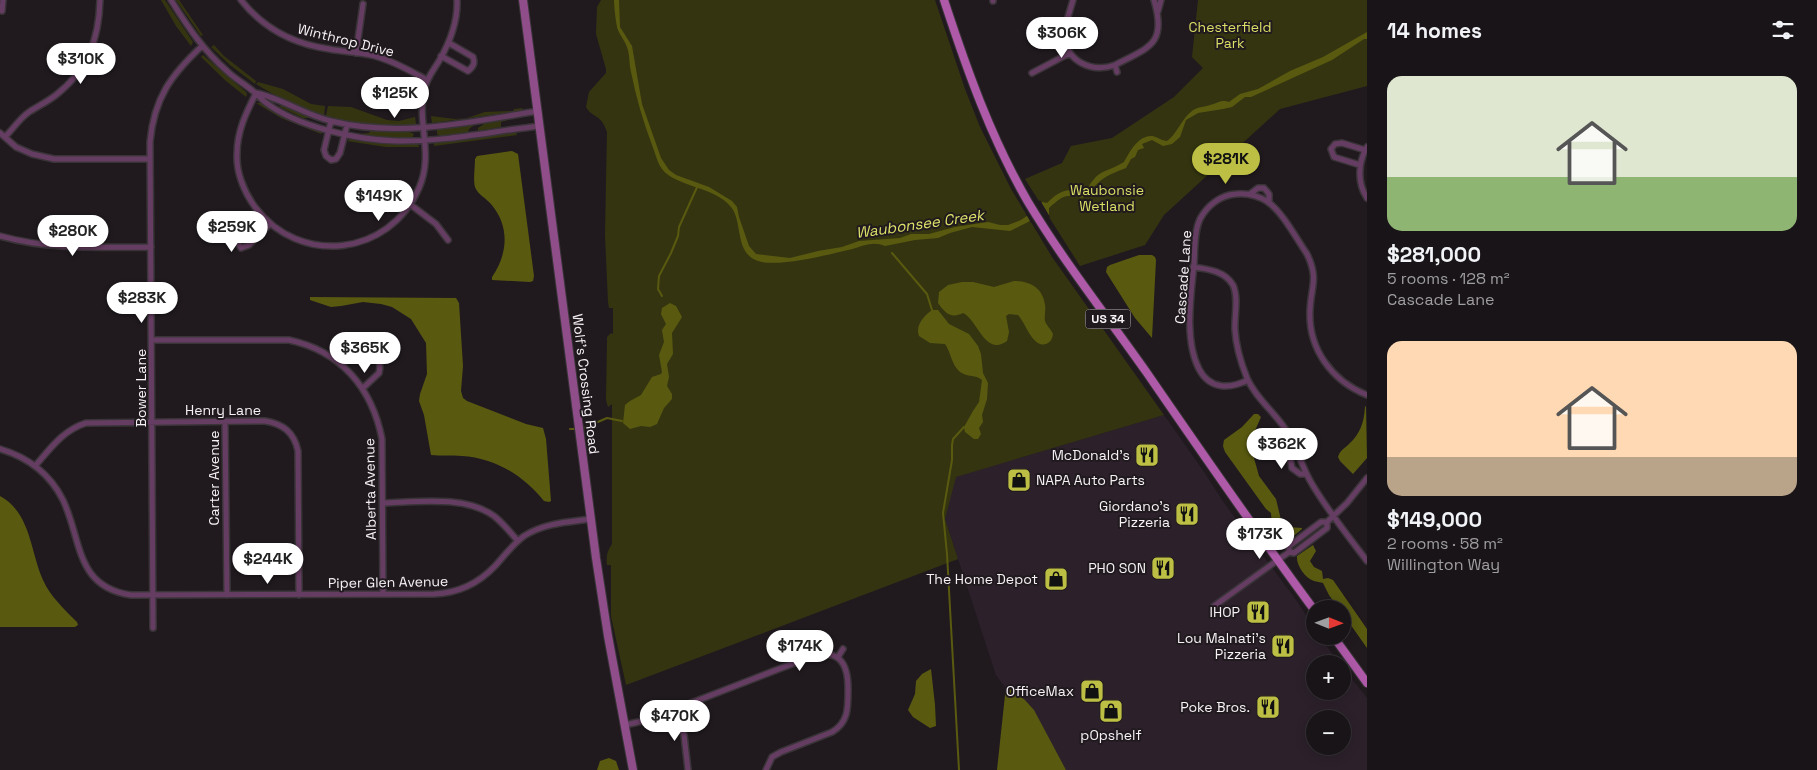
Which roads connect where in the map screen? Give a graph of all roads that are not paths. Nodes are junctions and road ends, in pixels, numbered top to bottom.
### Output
1 (4, 0) edge
2 (100, 0) edge
3 (171, 0) edge
4 (241, 0) edge
5 (457, 0) edge
6 (523, 0) edge
7 (944, 0) edge
8 (1073, 0) edge
9 (1154, 0) edge
10 (1161, 0) edge
11 (363, 4) dead end
12 (2, 11) dead end
13 (1158, 11) junction
14 (449, 43) junction
15 (202, 46) junction
16 (356, 53) junction
17 (1070, 53) junction
18 (441, 56) junction
19 (1115, 65) junction
20 (1117, 72) dead end
21 (1032, 73) dead end
22 (427, 80) junction
23 (256, 93) junction
24 (538, 111) junction
25 (331, 121) junction
26 (347, 125) junction
27 (540, 126) junction
28 (424, 127) junction
29 (329, 131) junction
30 (0, 133) edge
31 (344, 134) junction
32 (5, 137) junction
33 (426, 140) junction
34 (1366, 148) edge
35 (150, 159) junction
36 (1360, 166) junction
37 (1250, 194) junction
38 (1367, 198) edge
39 (1269, 203) junction
40 (410, 205) junction
41 (260, 213) junction
42 (270, 224) junction
43 (0, 236) edge
44 (448, 240) dead end
45 (151, 247) junction
46 (1193, 267) junction
47 (152, 340) junction
48 (341, 366) junction
49 (1248, 380) junction
50 (363, 388) junction
51 (1367, 395) edge
52 (152, 421) junction
53 (225, 421) junction
54 (1294, 446) junction
55 (0, 449) edge
56 (35, 466) junction
57 (1306, 474) junction
58 (1367, 478) edge
59 (383, 503) junction
60 (1334, 517) junction
61 (591, 519) junction
62 (1327, 522) junction
63 (518, 541) junction
64 (1288, 552) junction
65 (1277, 560) junction
66 (1367, 561) edge
67 (300, 594) junction
68 (383, 594) junction
69 (153, 595) junction
70 (227, 595) junction
71 (1307, 600) edge
72 (1214, 606) dead end
73 (153, 628) dead end
74 (1340, 645) edge
75 (843, 648) dead end
76 (838, 657) junction
77 (1367, 683) edge
78 (674, 710) junction
79 (625, 725) junction
80 (632, 770) edge
81 (688, 770) edge
82 (766, 770) edge

1 - 12 street
2 - 32 street
3 - 15 street
4 - 16 street, Winthrop Drive
5 - 14 street
6 - 24 main road, Wolf's Crossing Road
7 - 65 main road, US 34
8 - 17 street
9 - 13 street
10 - 13 street
11 - 16 street
13 - 19 street
14 - 18 street
14 - 18 street
15 - 23 street
15 - 35 street, Bower Lane
16 - 22 street, Winthrop Drive
17 - 19 street
17 - 21 street
18 - 22 street
19 - 20 street
22 - 28 street
23 - 25 street
23 - 29 street
23 - 41 street
24 - 27 main road, Wolf's Crossing Road
24 - 28 street
25 - 26 street
25 - 29 street
26 - 28 street
26 - 31 street
27 - 33 street
27 - 61 main road, Wolf's Crossing Road
28 - 33 street
29 - 31 street
29 - 31 street
30 - 32 street
31 - 33 street
32 - 35 street
33 - 40 street
34 - 36 street
34 - 36 street
35 - 45 street, Bower Lane
36 - 38 street
37 - 39 street, Cascade Lane
37 - 39 street, Cascade Lane
37 - 46 street, Cascade Lane
39 - 51 street, Cascade Lane
40 - 42 street
40 - 44 street
41 - 42 street
41 - 42 street
43 - 45 street
45 - 47 street, Bower Lane
46 - 49 street
46 - 49 street, Cascade Lane
47 - 48 street, Alberta Avenue
47 - 52 street, Bower Lane
48 - 50 street, Alberta Avenue
48 - 50 street
49 - 54 street
50 - 59 street, Alberta Avenue
52 - 53 street, Henry Lane
52 - 56 street, Henry Lane
52 - 69 street, Bower Lane
53 - 67 street, Henry Lane
53 - 70 street, Carter Avenue
54 - 57 street
54 - 57 street
55 - 56 street, Piper Glen Avenue
56 - 69 street, Piper Glen Avenue
57 - 60 street
58 - 60 street
59 - 63 street
59 - 68 street, Alberta Avenue
60 - 62 street
60 - 66 street
61 - 63 street, Piper Glen Avenue
61 - 79 main road, Wolf's Crossing Road
62 - 64 street
62 - 64 street
63 - 68 street, Piper Glen Avenue
64 - 65 street
65 - 71 main road, US 34
65 - 72 street
67 - 68 street, Piper Glen Avenue
67 - 70 street, Piper Glen Avenue
69 - 70 street, Piper Glen Avenue
69 - 73 street, Bower Lane
74 - 77 main road
75 - 76 street
76 - 78 street
76 - 82 street
78 - 79 street
78 - 81 street
79 - 80 main road, Wolf's Crossing Road

